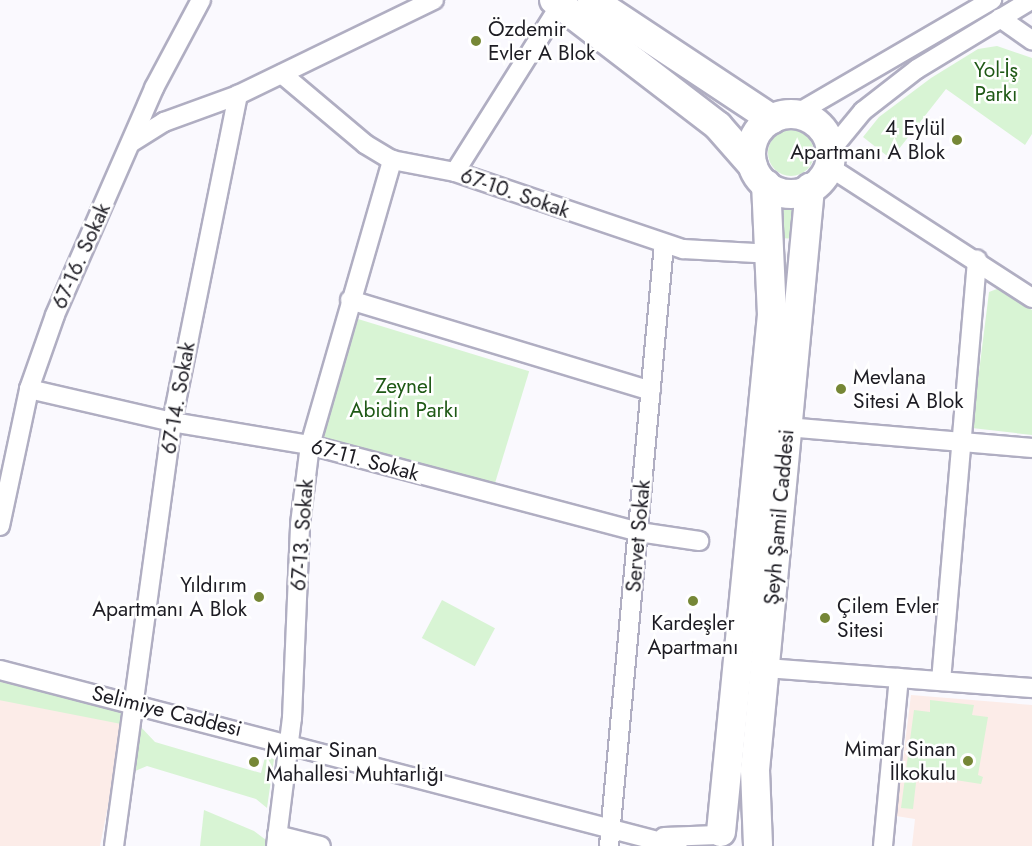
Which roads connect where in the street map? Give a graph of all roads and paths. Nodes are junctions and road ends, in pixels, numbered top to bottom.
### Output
1 (201, 0) edge
2 (434, 0) edge
3 (592, 0) edge
4 (1031, 0) edge
5 (557, 2) edge
6 (981, 2) edge
7 (1000, 18) junction
8 (1032, 40) edge
9 (282, 74) junction
10 (238, 95) junction
11 (784, 116) junction
12 (130, 144) junction
13 (830, 159) junction
14 (392, 160) junction
15 (455, 172) junction
16 (760, 175) junction
17 (810, 188) junction
18 (664, 244) junction
19 (773, 254) junction
20 (977, 260) junction
21 (1032, 298) edge
22 (350, 300) junction
23 (29, 389) junction
24 (651, 391) junction
25 (172, 422) junction
26 (787, 427) junction
27 (959, 441) junction
28 (310, 445) junction
29 (1032, 448) edge
30 (0, 526) edge
31 (639, 532) junction
32 (699, 541) dead end
33 (765, 668) junction
34 (0, 670) edge
35 (899, 678) junction
36 (941, 681) junction
37 (1032, 688) edge
38 (134, 702) junction
39 (289, 742) junction
40 (611, 827) junction
41 (647, 835) junction
42 (717, 838) edge
43 (276, 841) edge
44 (114, 846) edge
45 (321, 846) edge
46 (609, 846) edge
47 (677, 846) edge
48 (758, 846) edge
49 (883, 846) edge

1 - 12 street, 67-16. Sokak
2 - 9 street
3 - 11 main road
4 - 7 street
5 - 15 street
5 - 16 main road
6 - 11 street
7 - 8 street
7 - 13 street
9 - 10 street
9 - 14 street, 67-10. Sokak
10 - 12 street
10 - 25 street, 67-14. Sokak
11 - 13 main road
11 - 16 main road
12 - 23 street, 67-16. Sokak
13 - 17 main road
13 - 20 street
14 - 15 street, 67-10. Sokak
14 - 22 street, 67-13. Sokak
15 - 18 street, 67-10. Sokak
16 - 17 main road
16 - 19 main road, Şeyh Şamil Caddesi
17 - 26 main road, Şeyh Şamil Caddesi
18 - 19 street, 67-10. Sokak
18 - 24 street, Servet Sokak
19 - 42 main road, Şeyh Şamil Caddesi
20 - 21 street
20 - 27 street
22 - 24 street
22 - 28 street, 67-13. Sokak
23 - 25 street, 67-11. Sokak
23 - 30 street, 67-16. Sokak
24 - 31 street, Servet Sokak
25 - 28 street, 67-11. Sokak
25 - 38 street, 67-14. Sokak
26 - 27 street
26 - 33 main road, Şeyh Şamil Caddesi
27 - 29 street
27 - 36 street
28 - 31 street, 67-11. Sokak
28 - 39 street, 67-13. Sokak
31 - 32 street, 67-11. Sokak
31 - 40 street, Servet Sokak
33 - 35 street
33 - 48 main road, Şeyh Şamil Caddesi
34 - 38 street, Selimiye Caddesi
35 - 36 street
35 - 49 street
36 - 37 street
38 - 39 street, Selimiye Caddesi
38 - 44 street, 67-14. Sokak
39 - 40 street, Selimiye Caddesi
39 - 43 street, 67-13. Sokak
40 - 41 street, Selimiye Caddesi
40 - 46 street, Servet Sokak
41 - 42 street, Selimiye Caddesi
41 - 47 street, Selimiye Caddesi
42 - 48 main road
43 - 45 street

